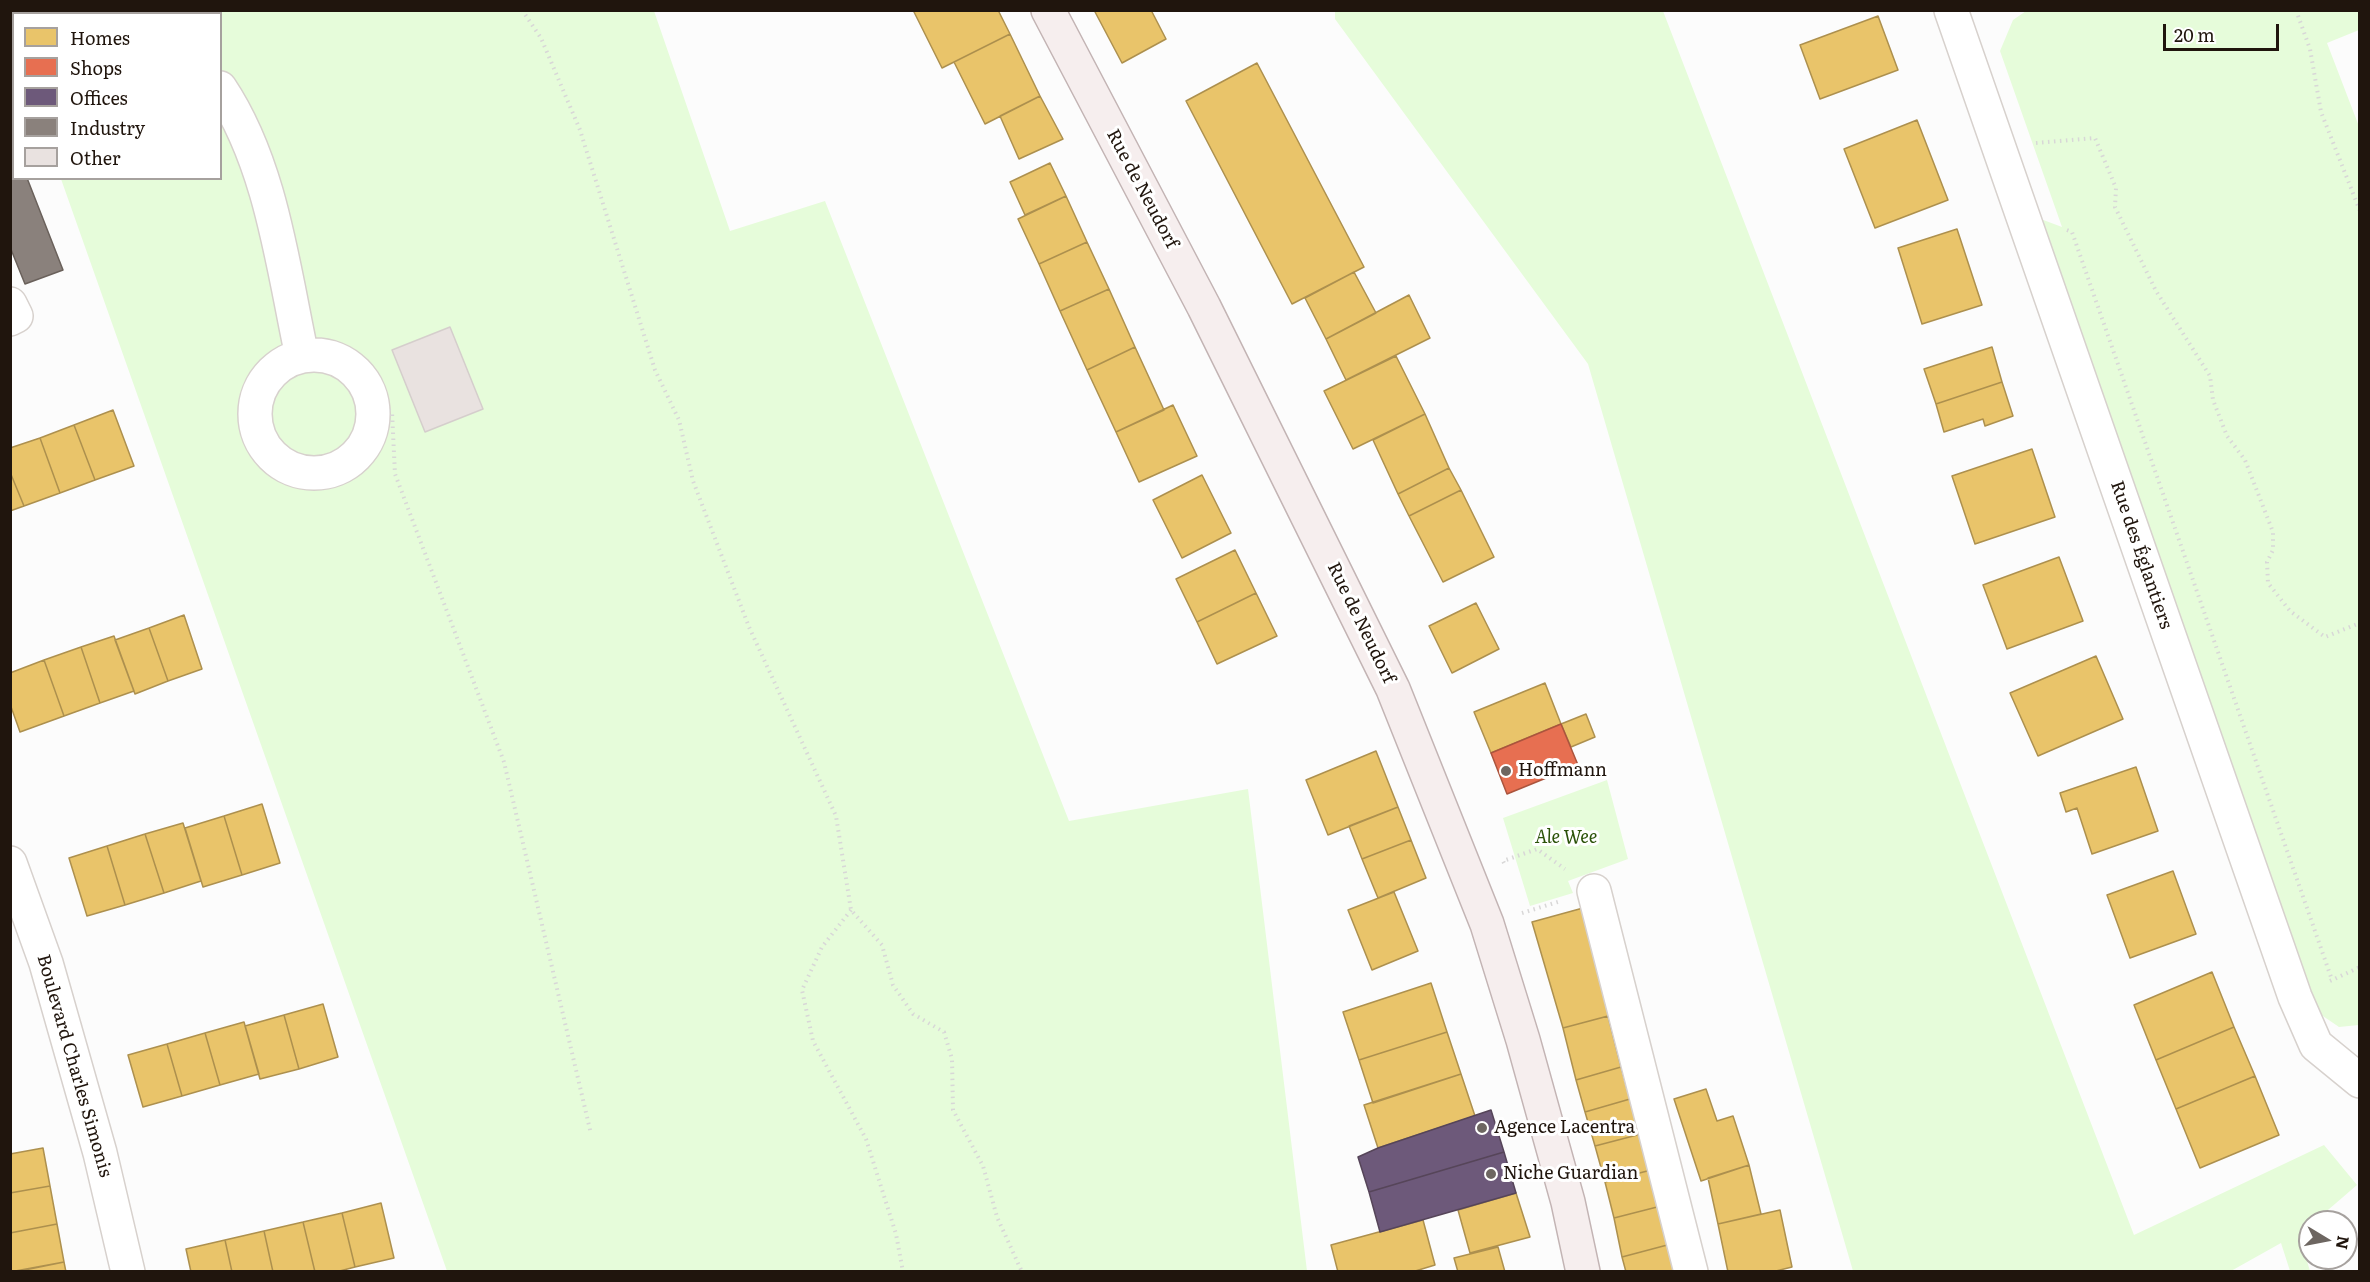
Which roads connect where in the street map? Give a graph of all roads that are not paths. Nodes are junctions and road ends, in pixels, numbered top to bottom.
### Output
1 (1048, 10) edge
2 (1951, 10) edge
3 (222, 91) edge
4 (10, 304) edge
5 (10, 319) edge
6 (302, 356) junction
7 (13, 878) edge
8 (1594, 891) road end
9 (2360, 1081) edge
10 (128, 1272) edge
11 (1583, 1272) edge
12 (1691, 1272) edge

1 - 11 main road, Rue de Neudorf
2 - 9 street, Rue des Églantiers
3 - 6 street
4 - 5 street
6 - 6 street
7 - 10 street, Boulevard Charles Simonis
8 - 12 street

